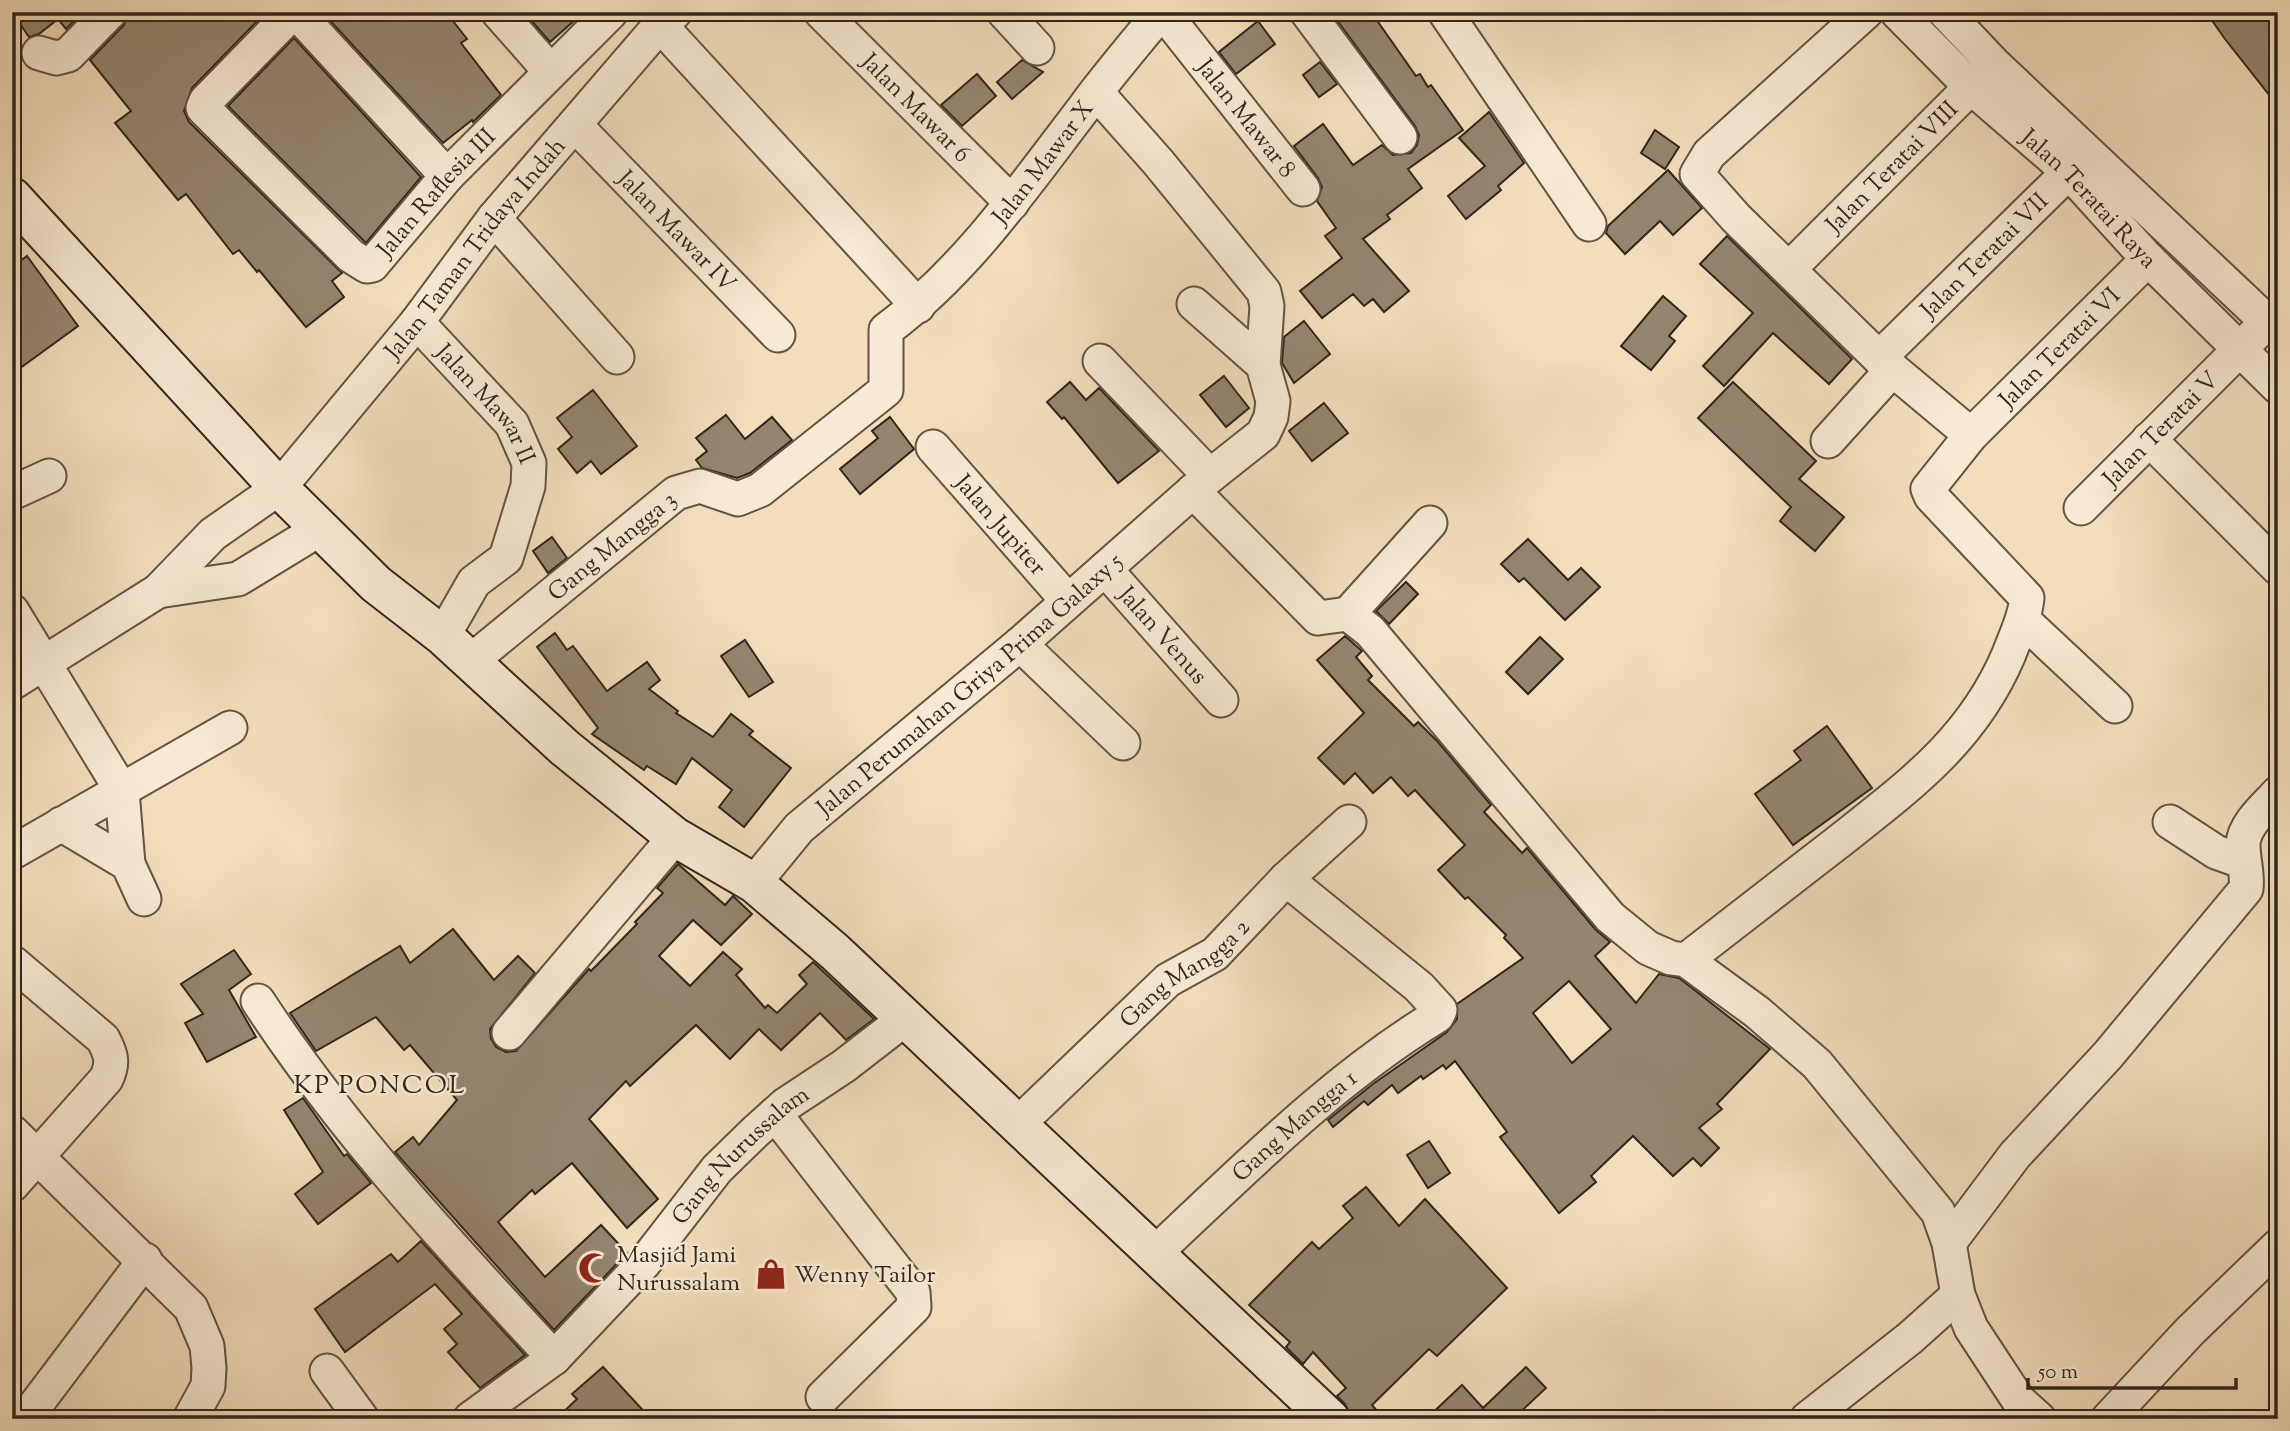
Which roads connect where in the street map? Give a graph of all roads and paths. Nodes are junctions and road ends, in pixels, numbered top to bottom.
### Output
1 (110, 12) edge
2 (295, 12) edge
3 (498, 12) edge
4 (611, 12) edge
5 (821, 12) edge
6 (1004, 12) edge
7 (1162, 12) edge
8 (1307, 12) edge
9 (1445, 12) edge
10 (1866, 12) edge
11 (1897, 12) edge
12 (1945, 12) edge
13 (668, 19) edge
14 (1037, 47) dead end
15 (39, 52) dead end
16 (550, 71) junction
17 (1983, 76) junction
18 (1096, 92) junction
19 (575, 125) junction
20 (1400, 137) dead end
21 (2078, 162) junction
22 (447, 176) junction
23 (1303, 189) dead end
24 (12, 197) edge
25 (1012, 203) junction
26 (495, 218) junction
27 (1588, 224) dead end
28 (2148, 259) junction
29 (1788, 269) junction
30 (1194, 304) dead end
31 (918, 306) junction
32 (417, 322) junction
33 (2273, 326) edge
34 (886, 330) joint
35 (778, 335) dead end
36 (2240, 349) junction
37 (617, 357) dead end
38 (1100, 361) dead end
39 (1885, 364) junction
40 (1264, 365) junction
41 (2278, 387) edge
42 (1971, 435) junction
43 (2149, 439) junction
44 (1828, 441) dead end
45 (933, 447) dead end
46 (49, 476) dead end
47 (1201, 483) junction
48 (279, 488) junction
49 (12, 493) edge
50 (2081, 508) dead end
51 (1430, 523) dead end
52 (320, 529) junction
53 (2278, 568) edge
54 (1105, 569) junction
55 (158, 592) junction
56 (1068, 601) junction
57 (12, 611) edge
58 (1348, 614) junction
59 (2023, 620) junction
60 (443, 636) junction
61 (1020, 644) junction
62 (471, 661) junction
63 (44, 664) junction
64 (12, 683) edge
65 (1221, 700) dead end
66 (2115, 706) dead end
67 (230, 728) dead end
68 (1122, 743) dead end
69 (122, 791) junction
70 (2278, 793) edge
71 (1349, 822) dead end
72 (2170, 822) dead end
73 (61, 824) junction
74 (675, 837) junction
75 (15, 850) dead end
76 (2244, 862) junction
77 (128, 864) junction
78 (1286, 879) junction
79 (754, 883) junction
80 (144, 899) dead end
81 (1686, 960) junction
82 (12, 962) edge
83 (258, 1002) dead end
84 (906, 1018) junction
85 (509, 1033) dead end
86 (775, 1114) junction
87 (1019, 1123) junction
88 (12, 1132) edge
89 (37, 1154) junction
90 (12, 1185) edge
91 (1949, 1243) junction
92 (2278, 1246) edge
93 (1156, 1253) junction
94 (145, 1261) junction
95 (1958, 1295) junction
96 (554, 1358) junction
97 (327, 1371) dead end
98 (823, 1397) dead end
99 (24, 1419) edge
100 (190, 1419) edge
101 (362, 1419) edge
102 (470, 1419) edge
103 (1330, 1419) edge
104 (1807, 1419) edge
105 (2039, 1419) edge
106 (2108, 1419) edge

1 - 15 street
2 - 22 street
2 - 22 street, Jalan Raflesia III
3 - 16 street
4 - 16 street, Jalan Raflesia III
5 - 25 street, Jalan Mawar 6
6 - 14 street
7 - 18 street, Jalan Mawar X
7 - 23 street, Jalan Mawar 8
8 - 20 street
9 - 27 street
10 - 29 street
11 - 17 street, Jalan Teratai Raya
12 - 17 street, Jalan Teratai Raya
13 - 19 street, Jalan Taman Tridaya Indah
13 - 31 street
16 - 22 street, Jalan Raflesia III
17 - 21 street, Jalan Teratai Raya
17 - 29 street, Jalan Teratai VIII
18 - 25 street, Jalan Mawar X
18 - 40 street, Jalan Perumahan Griya Prima Galaxy 5
19 - 26 street, Jalan Taman Tridaya Indah
19 - 35 street, Jalan Mawar IV
21 - 28 street, Jalan Teratai Raya
21 - 33 street, Jalan Teratai Raya
21 - 39 street, Jalan Teratai VII
24 - 48 street
25 - 31 street, Jalan Mawar X
26 - 32 street, Jalan Taman Tridaya Indah
26 - 37 street
28 - 36 street, Jalan Teratai Raya
28 - 42 street, Jalan Teratai VI
29 - 39 street
30 - 40 street
31 - 34 street, Jalan Mawar X
32 - 48 street, Jalan Taman Tridaya Indah
32 - 60 street, Jalan Mawar II
33 - 36 street, Jalan Teratai V
34 - 62 street, Gang Mangga 3
36 - 41 street, Jalan Teratai Raya
36 - 43 street, Jalan Teratai V
38 - 47 street
39 - 42 street
39 - 44 street, Jalan Teratai VII
40 - 47 street, Jalan Perumahan Griya Prima Galaxy 5
42 - 59 street, Jalan Teratai VI
43 - 50 street, Jalan Teratai V
43 - 53 street
45 - 56 street, Jalan Jupiter
46 - 49 street
47 - 54 street, Jalan Perumahan Griya Prima Galaxy 5
47 - 58 street
48 - 52 street
48 - 55 street, Jalan Taman Tridaya Indah
51 - 58 street
52 - 55 street
52 - 60 street
54 - 56 street, Jalan Perumahan Griya Prima Galaxy 5
54 - 65 street, Jalan Venus
55 - 63 street
56 - 61 street, Jalan Perumahan Griya Prima Galaxy 5
57 - 63 street
58 - 81 street
59 - 66 street
59 - 81 street
60 - 62 street
61 - 68 street
61 - 79 street, Jalan Perumahan Griya Prima Galaxy 5
62 - 74 street
63 - 64 street
63 - 69 street
67 - 69 street
69 - 73 street
69 - 77 street
70 - 76 street
71 - 78 street, Gang Mangga 2
72 - 76 street
73 - 75 street
73 - 77 street
74 - 79 street
74 - 85 street
76 - 91 street
77 - 80 street
78 - 87 street, Gang Mangga 2
78 - 93 street, Gang Mangga 1
79 - 84 street
81 - 91 street
82 - 89 street
83 - 96 street
84 - 86 street, Gang Nurussalam
84 - 87 street
86 - 96 street, Gang Nurussalam
86 - 98 street
87 - 93 street
88 - 89 street
89 - 90 street
89 - 94 street
91 - 95 street
92 - 106 street
93 - 103 street
94 - 99 street
94 - 100 street
95 - 104 street
95 - 105 street
96 - 102 street, Gang Nurussalam
97 - 101 street

